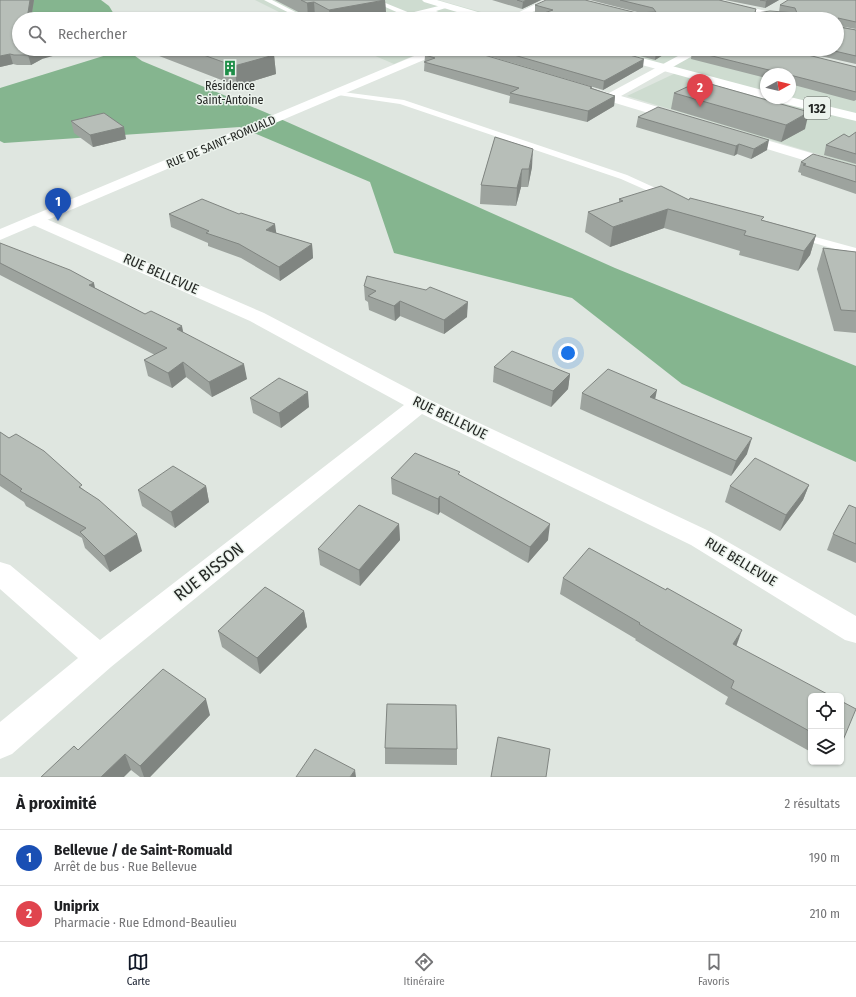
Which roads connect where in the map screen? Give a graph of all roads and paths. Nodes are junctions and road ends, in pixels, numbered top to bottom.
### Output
1 (267, 0) edge
2 (373, 0) edge
3 (427, 0) edge
4 (552, 0) edge
5 (705, 0) edge
6 (447, 6) junction
7 (778, 7) dead end
8 (430, 11) junction
9 (292, 12) edge
10 (402, 12) edge
11 (425, 12) edge
12 (433, 12) edge
13 (467, 12) edge
14 (525, 12) edge
15 (757, 12) edge
16 (769, 12) edge
17 (425, 56) edge
18 (620, 56) edge
19 (686, 56) edge
20 (663, 68) junction
21 (571, 86) edge
22 (338, 93) junction
23 (760, 93) edge
24 (610, 98) junction
25 (796, 103) edge
26 (856, 117) edge
27 (692, 122) edge
28 (729, 133) edge
29 (856, 171) edge
30 (679, 200) edge
31 (37, 220) junction
32 (786, 231) edge
33 (0, 235) edge
34 (856, 252) edge
35 (420, 404) junction
36 (0, 573) edge
37 (856, 631) edge
38 (100, 658) junction
39 (0, 743) edge

1 - 9 lane
2 - 10 lane
3 - 6 street
4 - 14 street
5 - 15 street
6 - 8 lane
6 - 13 street
7 - 16 street
8 - 11 lane
8 - 12 lane
17 - 22 street, RUE DE SAINT-ROMUALD
18 - 20 street
19 - 20 street
20 - 23 street
20 - 24 street
21 - 24 street
22 - 30 lane
22 - 31 street, RUE DE SAINT-ROMUALD
24 - 27 street
25 - 26 street, 132
28 - 29 street
31 - 33 street, RUE DE SAINT-ROMUALD
31 - 35 street, RUE BELLEVUE
32 - 34 lane
35 - 37 street, RUE BELLEVUE
35 - 38 street, RUE BISSON
36 - 38 street
38 - 39 street, RUE BISSON

